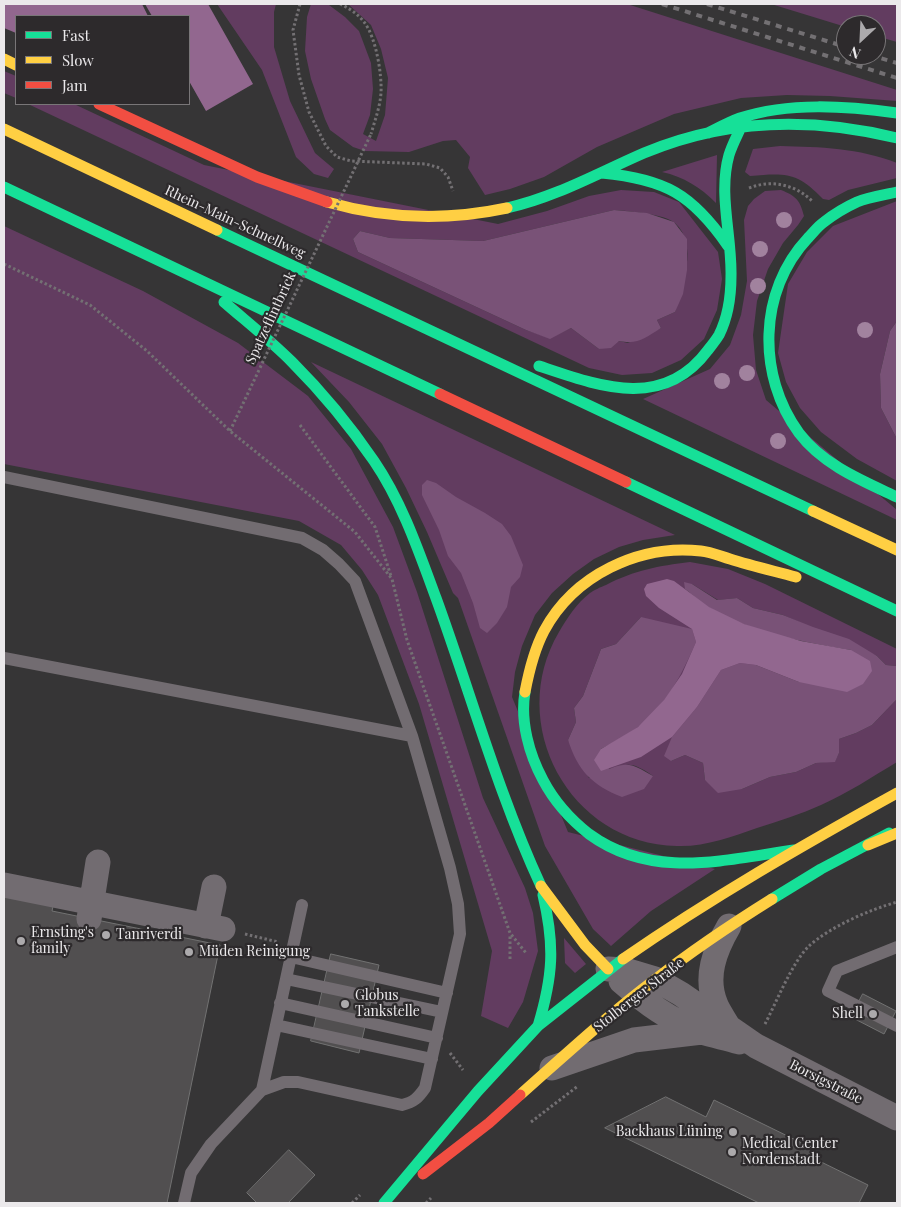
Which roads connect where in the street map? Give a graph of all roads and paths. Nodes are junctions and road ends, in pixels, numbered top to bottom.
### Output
1 (300, 4) edge
2 (340, 4) edge
3 (100, 105) edge
4 (897, 113) edge
5 (844, 126) junction
6 (741, 128) junction
7 (4, 129) edge
8 (708, 133) junction
9 (897, 138) edge
10 (897, 149) edge
11 (602, 172) junction
12 (4, 187) edge
13 (897, 192) edge
14 (725, 202) junction
15 (459, 216) junction
16 (826, 221) junction
17 (728, 246) junction
18 (4, 264) edge
19 (194, 277) junction
20 (426, 329) junction
21 (300, 425) dead end
22 (4, 477) edge
23 (897, 497) edge
24 (897, 550) edge
25 (392, 579) dead end
26 (866, 596) junction
27 (897, 611) edge
28 (4, 658) edge
29 (412, 736) junction
30 (897, 793) edge
31 (897, 828) edge
32 (897, 833) edge
33 (868, 845) junction
34 (794, 850) junction
35 (98, 862) dead end
36 (4, 885) edge
37 (541, 886) junction
38 (214, 887) dead end
39 (897, 902) edge
40 (302, 905) dead end
41 (90, 911) junction
42 (730, 926) junction
43 (214, 927) junction
44 (510, 933) dead end
45 (897, 946) edge
46 (292, 951) junction
47 (510, 959) dead end
48 (608, 969) junction
49 (286, 979) junction
50 (646, 987) junction
51 (446, 993) junction
52 (280, 1003) junction
53 (442, 1012) junction
54 (766, 1023) dead end
55 (276, 1025) junction
56 (538, 1026) junction
57 (728, 1026) junction
58 (897, 1026) edge
59 (702, 1032) junction
60 (436, 1038) junction
61 (756, 1046) junction
62 (432, 1059) junction
63 (552, 1068) junction
64 (580, 1085) dead end
65 (262, 1090) junction
66 (478, 1090) junction
67 (895, 1111) edge
68 (528, 1124) dead end
69 (432, 1198) dead end
70 (184, 1203) edge
71 (385, 1203) edge
72 (426, 1203) edge

1 - 15 path
2 - 18 path, Spatzeflintbrick, bridge
3 - 15 main road
4 - 8 main road
5 - 6 main road
5 - 9 main road
5 - 10 main road
6 - 8 main road
6 - 14 main road
7 - 20 main road, Rhein-Main-Schnellweg
8 - 11 main road
11 - 15 main road
11 - 17 main road
12 - 19 main road
13 - 16 main road
14 - 16 path
14 - 17 main road
16 - 23 main road
17 - 20 main road
19 - 26 main road
19 - 37 main road
20 - 24 main road
21 - 25 path
22 - 29 lane
26 - 27 main road
26 - 34 main road
28 - 29 lane
29 - 51 lane
30 - 34 main road
31 - 33 main road
32 - 33 main road
33 - 42 main road, Stolberger Straße
34 - 48 main road
35 - 41 street
36 - 41 street
37 - 48 main road
37 - 56 main road
38 - 43 street
39 - 54 path
40 - 46 lane
41 - 43 street
42 - 50 main road, Stolberger Straße
42 - 57 street, Borsigstraße
43 - 46 path
44 - 47 path
45 - 58 lane
46 - 49 lane
46 - 51 lane
48 - 50 street
48 - 56 main road
49 - 52 lane
49 - 53 lane
50 - 57 street
50 - 59 street, Borsigstraße
50 - 63 main road, Stolberger Straße
51 - 53 lane
52 - 55 lane
52 - 60 lane
53 - 60 lane
55 - 62 lane
55 - 65 lane
56 - 66 main road
57 - 61 street, Borsigstraße
59 - 61 street, Borsigstraße
59 - 63 street, Stolberger Straße
60 - 62 lane
60 - 66 path
61 - 67 street, Borsigstraße
62 - 65 lane
63 - 71 main road, Stolberger Straße
64 - 68 path
65 - 70 lane
66 - 71 main road
69 - 72 path

